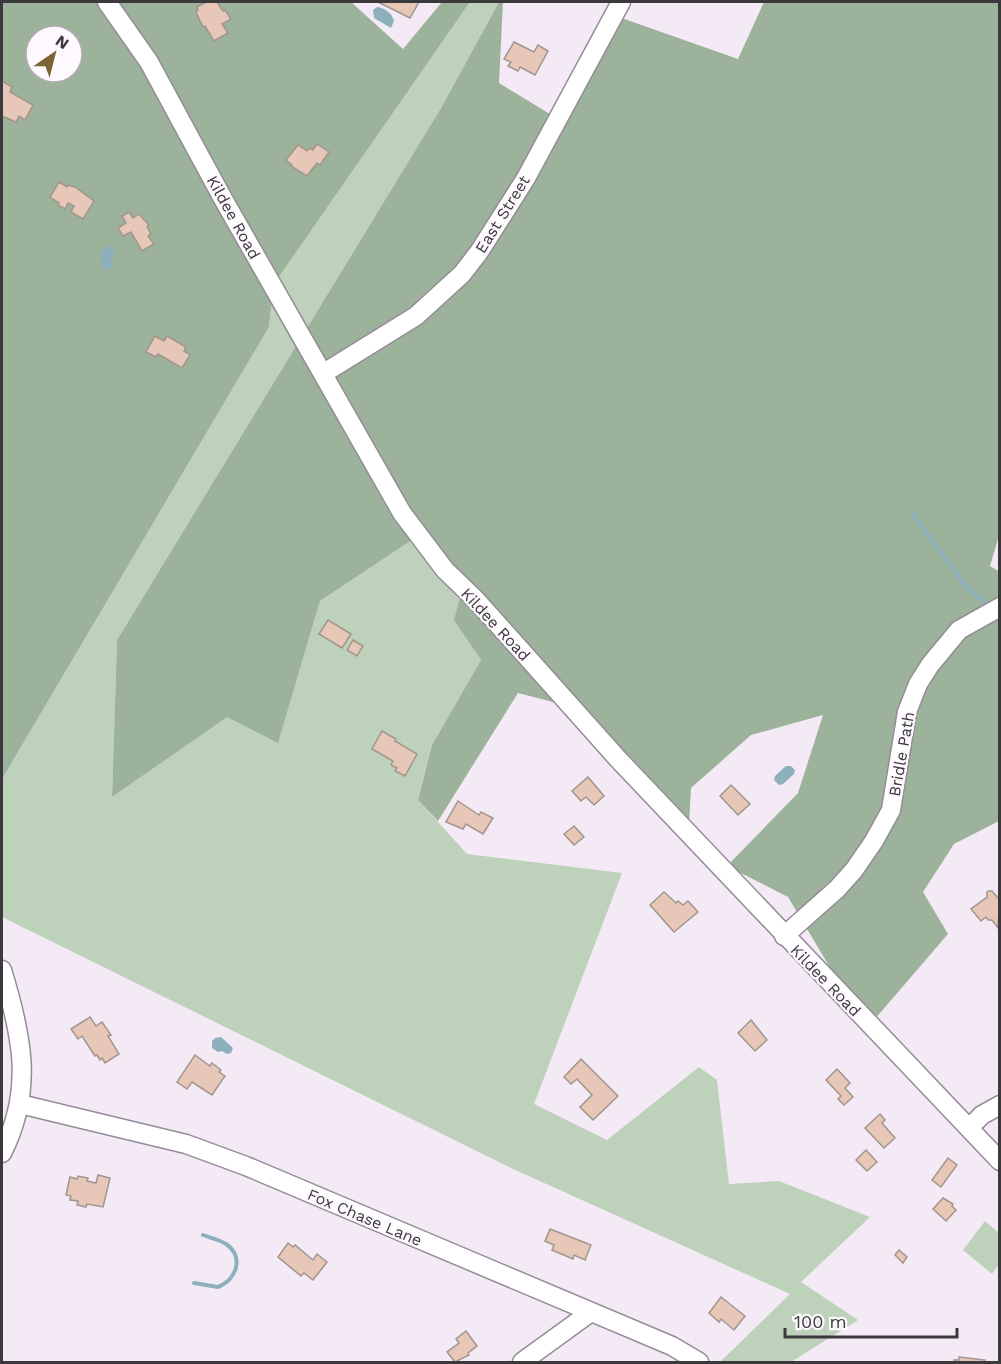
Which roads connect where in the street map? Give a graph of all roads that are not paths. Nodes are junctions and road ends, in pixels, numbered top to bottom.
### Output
1 (107, 2) edge
2 (616, 3) edge
3 (324, 373) junction
4 (999, 607) edge
5 (784, 936) junction
6 (2, 970) edge
7 (20, 1104) junction
8 (999, 1105) edge
9 (969, 1128) junction
10 (2, 1153) edge
11 (999, 1161) edge
12 (591, 1312) junction
13 (522, 1362) edge
14 (699, 1362) edge

1 - 3 street, Kildee Road
2 - 3 street, East Street
3 - 5 street, Kildee Road
4 - 5 street, Bridle Path
5 - 9 street, Kildee Road
6 - 7 street
7 - 10 street
7 - 12 street, Fox Chase Lane
8 - 9 street
9 - 11 street, Kildee Road
12 - 13 street
12 - 14 street, Fox Chase Lane

